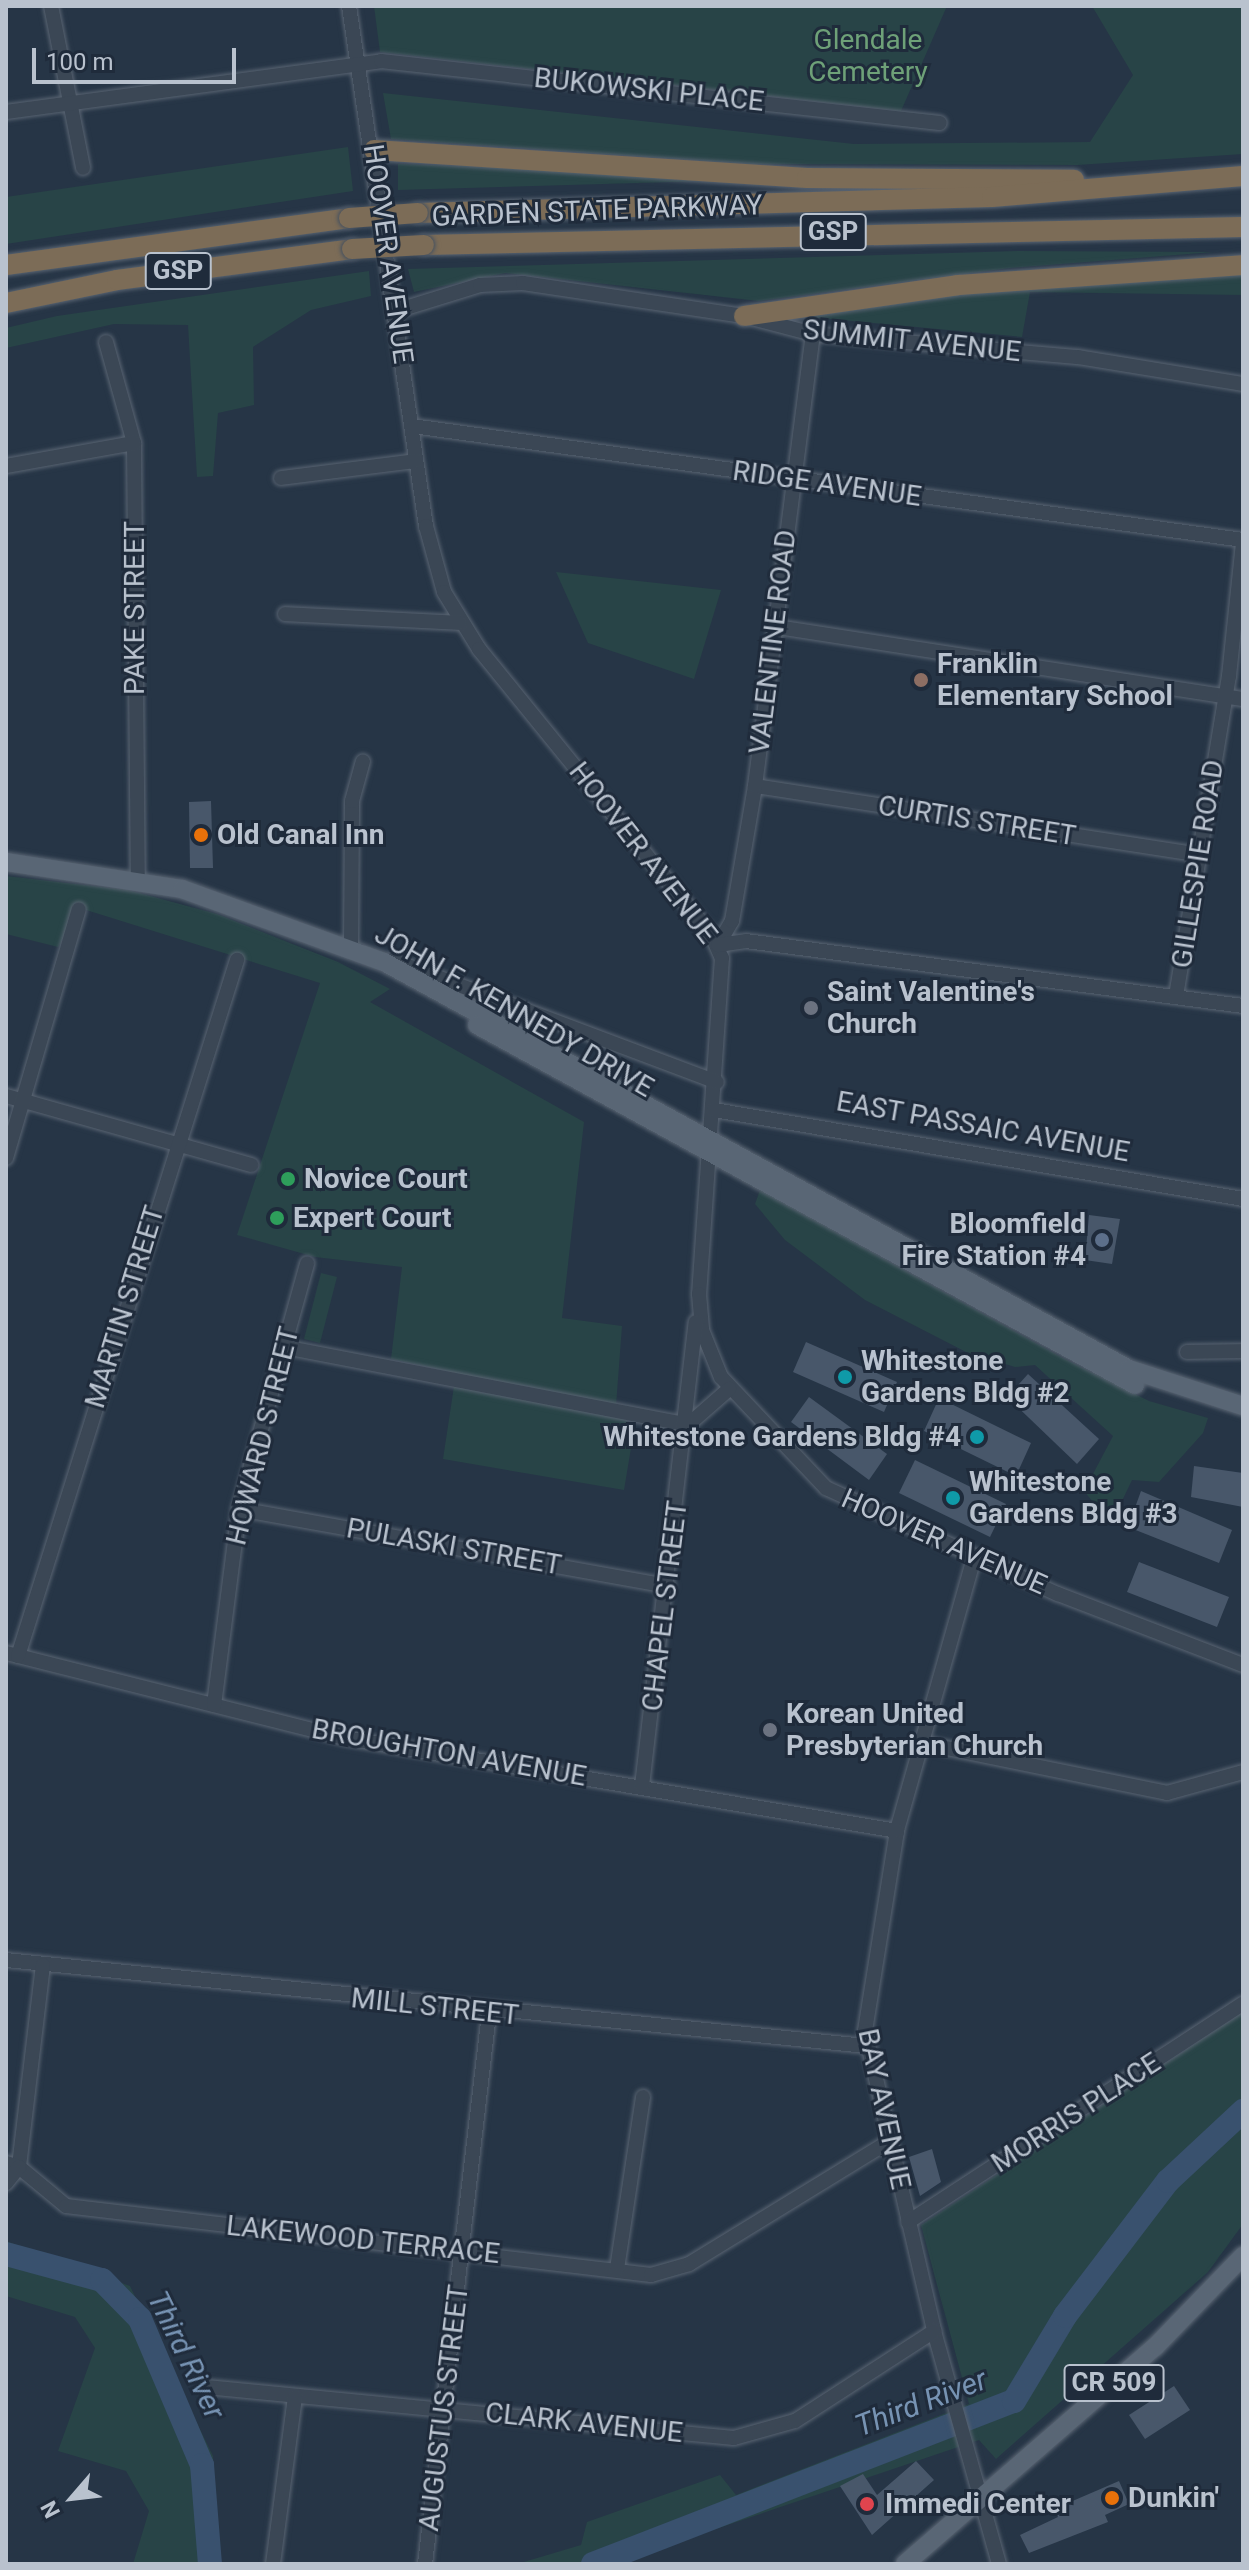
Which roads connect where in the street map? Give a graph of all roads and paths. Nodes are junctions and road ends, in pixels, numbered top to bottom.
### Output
1 (51, 6) edge
2 (349, 6) edge
3 (357, 65) junction
4 (70, 104) junction
5 (6, 112) edge
6 (940, 123) dead end
7 (374, 150) junction
8 (83, 168) dead end
9 (1243, 176) edge
10 (1186, 181) junction
11 (1243, 227) edge
12 (6, 265) edge
13 (1243, 265) edge
14 (6, 303) edge
15 (396, 311) junction
16 (744, 316) junction
17 (813, 334) junction
18 (106, 342) dead end
19 (1243, 384) edge
20 (412, 426) junction
21 (134, 443) junction
22 (416, 461) junction
23 (6, 466) edge
24 (281, 478) dead end
25 (794, 480) junction
26 (1243, 541) edge
27 (285, 614) dead end
28 (460, 623) junction
29 (777, 627) junction
30 (1226, 697) junction
31 (1243, 699) edge
32 (363, 761) dead end
33 (755, 786) junction
34 (1200, 855) junction
35 (6, 862) edge
36 (138, 879) junction
37 (79, 909) dead end
38 (718, 945) junction
39 (351, 949) junction
40 (237, 960) dead end
41 (1176, 996) junction
42 (1243, 1006) edge
43 (717, 1082) junction
44 (6, 1096) edge
45 (22, 1100) junction
46 (714, 1110) junction
47 (175, 1143) junction
48 (711, 1147) junction
49 (6, 1158) edge
50 (251, 1165) dead end
51 (1243, 1199) edge
52 (307, 1263) dead end
53 (699, 1294) junction
54 (284, 1347) junction
55 (1243, 1351) edge
56 (1187, 1352) dead end
57 (729, 1389) junction
58 (1243, 1406) edge
59 (1243, 1419) edge
60 (688, 1425) junction
61 (239, 1509) junction
62 (974, 1558) junction
63 (668, 1586) junction
64 (12, 1654) edge
65 (1243, 1665) edge
66 (214, 1705) junction
67 (922, 1743) junction
68 (1243, 1772) edge
69 (642, 1786) junction
70 (897, 1831) junction
71 (6, 1960) edge
72 (43, 1965) junction
73 (1243, 2004) edge
74 (489, 2013) junction
75 (866, 2046) junction
76 (643, 2097) dead end
77 (888, 2142) junction
78 (12, 2165) edge
79 (6, 2183) edge
80 (908, 2222) junction
81 (464, 2251) junction
82 (1243, 2256) edge
83 (617, 2269) junction
84 (934, 2331) junction
85 (206, 2387) dead end
86 (295, 2396) junction
87 (443, 2410) junction
88 (977, 2499) junction
89 (273, 2564) edge
90 (425, 2564) edge
91 (905, 2564) edge
92 (999, 2564) edge

1 - 4 street
2 - 3 street, HOOVER AVENUE
3 - 4 street, BUKOWSKI PLACE
3 - 6 street, BUKOWSKI PLACE
3 - 7 street, HOOVER AVENUE
4 - 5 street, BUKOWSKI PLACE
4 - 8 street
7 - 10 highway
7 - 15 street, HOOVER AVENUE
9 - 10 highway, GARDEN STATE PARKWAY / GSP
10 - 12 highway, GARDEN STATE PARKWAY / GSP, bridge
11 - 14 highway, GARDEN STATE PARKWAY / GSP, bridge
13 - 16 highway
15 - 16 street, SUMMIT AVENUE
15 - 20 street, HOOVER AVENUE
16 - 17 street, SUMMIT AVENUE
17 - 19 street, SUMMIT AVENUE
17 - 25 street, VALENTINE ROAD
18 - 21 street, PAKE STREET
20 - 22 street, HOOVER AVENUE
20 - 25 street, RIDGE AVENUE
21 - 23 street
21 - 36 street, PAKE STREET
22 - 24 street
22 - 28 street, HOOVER AVENUE
25 - 26 street, RIDGE AVENUE
25 - 29 street, VALENTINE ROAD
26 - 30 street, GILLESPIE ROAD
27 - 28 street
28 - 38 street, HOOVER AVENUE
29 - 30 street
29 - 33 street, VALENTINE ROAD
30 - 31 street
30 - 34 street, GILLESPIE ROAD
32 - 39 street
33 - 34 street, CURTIS STREET
33 - 38 street, VALENTINE ROAD
34 - 41 street, GILLESPIE ROAD
35 - 36 main road
36 - 39 main road
37 - 45 street
38 - 41 street
38 - 43 street, HOOVER AVENUE
39 - 43 street
39 - 48 main road, JOHN F. KENNEDY DRIVE
40 - 47 street, MARTIN STREET
41 - 42 street
43 - 46 street, HOOVER AVENUE
44 - 45 street
45 - 47 street
45 - 49 street
46 - 48 street, HOOVER AVENUE
46 - 51 street, EAST PASSAIC AVENUE
47 - 50 street
47 - 64 street, MARTIN STREET
48 - 53 street, HOOVER AVENUE
48 - 58 main road, JOHN F. KENNEDY DRIVE
48 - 59 main road, JOHN F. KENNEDY DRIVE
52 - 54 street, HOWARD STREET
53 - 57 street, HOOVER AVENUE
53 - 60 street, CHAPEL STREET
54 - 60 street
54 - 61 street, HOWARD STREET
55 - 56 street
57 - 60 street
57 - 62 street, HOOVER AVENUE
60 - 63 street, CHAPEL STREET
61 - 63 street, PULASKI STREET
61 - 66 street, HOWARD STREET
62 - 65 street, HOOVER AVENUE
62 - 67 street, BAY AVENUE
63 - 69 street, CHAPEL STREET
64 - 66 street, BROUGHTON AVENUE
66 - 69 street, BROUGHTON AVENUE
67 - 68 street
67 - 70 street, BAY AVENUE
69 - 70 street, BROUGHTON AVENUE
70 - 75 street, BAY AVENUE
71 - 72 street, MILL STREET
72 - 74 street, MILL STREET
72 - 78 street
73 - 80 street, MORRIS PLACE
74 - 75 street, MILL STREET
74 - 81 street, AUGUSTUS STREET
75 - 77 street, BAY AVENUE
76 - 83 street
77 - 80 street, BAY AVENUE
77 - 83 street, LAKEWOOD TERRACE
78 - 79 street
78 - 81 street, LAKEWOOD TERRACE
80 - 84 street, BAY AVENUE
81 - 83 street, LAKEWOOD TERRACE
81 - 87 street, AUGUSTUS STREET
82 - 88 main road, CR 509
84 - 87 street, CLARK AVENUE
84 - 88 street, BAY AVENUE
85 - 86 street, CLARK AVENUE
86 - 87 street, CLARK AVENUE
86 - 89 street
87 - 90 street, AUGUSTUS STREET
88 - 91 main road, CR 509
88 - 92 street, BAY AVENUE

